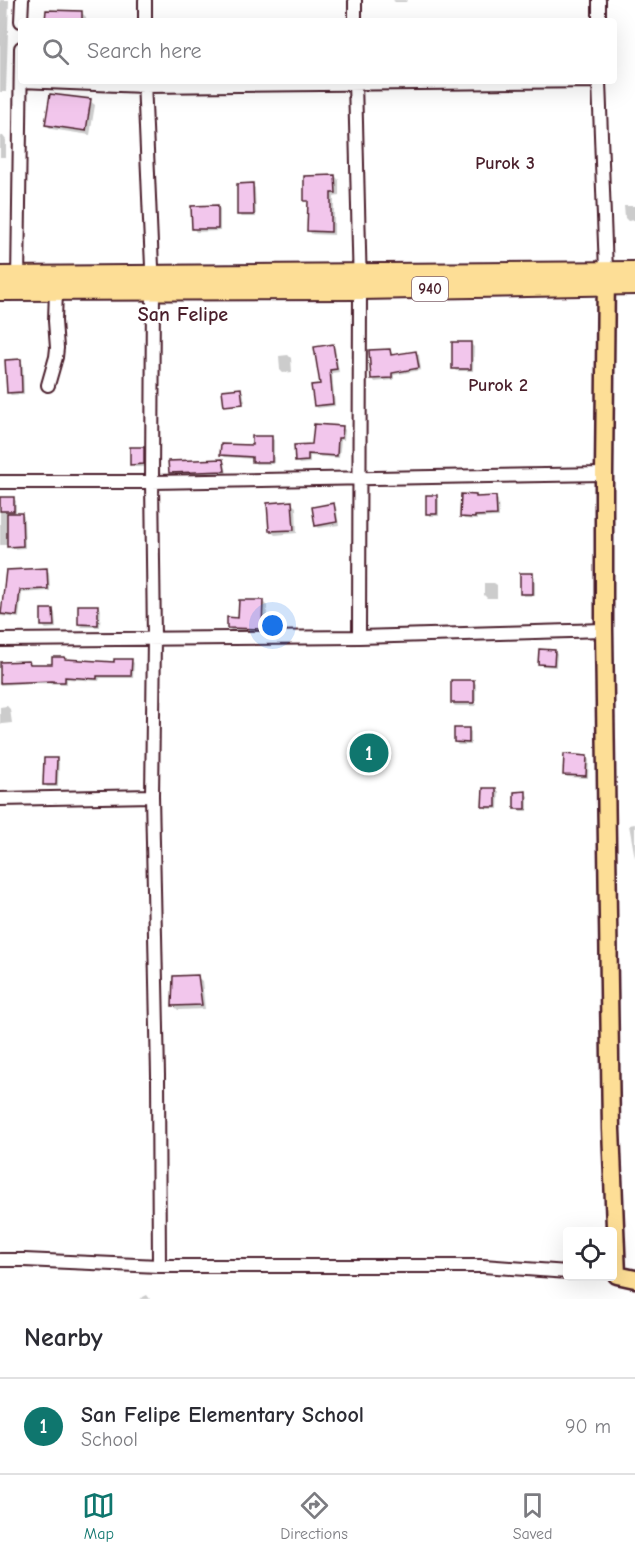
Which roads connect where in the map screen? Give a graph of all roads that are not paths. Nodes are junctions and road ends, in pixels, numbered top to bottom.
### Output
1 (22, 0) edge
2 (145, 0) edge
3 (355, 0) edge
4 (599, 0) edge
5 (21, 18) edge
6 (145, 18) edge
7 (355, 18) edge
8 (599, 18) edge
9 (21, 84) edge
10 (144, 84) edge
11 (355, 84) edge
12 (599, 84) edge
13 (635, 271) edge
14 (606, 278) junction
15 (359, 281) junction
16 (9, 283) edge
17 (153, 283) junction
18 (635, 285) edge
19 (56, 290) junction
20 (48, 385) dead end
21 (604, 474) junction
22 (360, 478) junction
23 (0, 482) edge
24 (152, 482) junction
25 (604, 630) junction
26 (359, 637) junction
27 (154, 638) junction
28 (0, 640) edge
29 (152, 796) junction
30 (0, 799) edge
31 (614, 1227) edge
32 (0, 1260) edge
33 (159, 1266) junction
34 (563, 1272) edge
35 (617, 1275) edge
36 (635, 1279) edge

1 - 5 street
2 - 6 street
3 - 7 street
4 - 8 street
9 - 16 street
10 - 17 street
11 - 15 street
12 - 14 street
13 - 14 highway, 940
14 - 15 highway, 940
14 - 18 highway, 940
14 - 21 main road
15 - 17 highway, 940
15 - 22 street
16 - 17 highway, 940
16 - 19 highway, 940
17 - 19 highway, 940
17 - 24 street
19 - 20 street
21 - 22 street
21 - 25 main road
22 - 24 street
22 - 26 street
23 - 24 street
24 - 27 street
25 - 26 street
25 - 31 main road
26 - 27 street
27 - 28 street
27 - 29 street
29 - 30 street
29 - 33 street
32 - 33 street
33 - 34 street
35 - 36 main road

